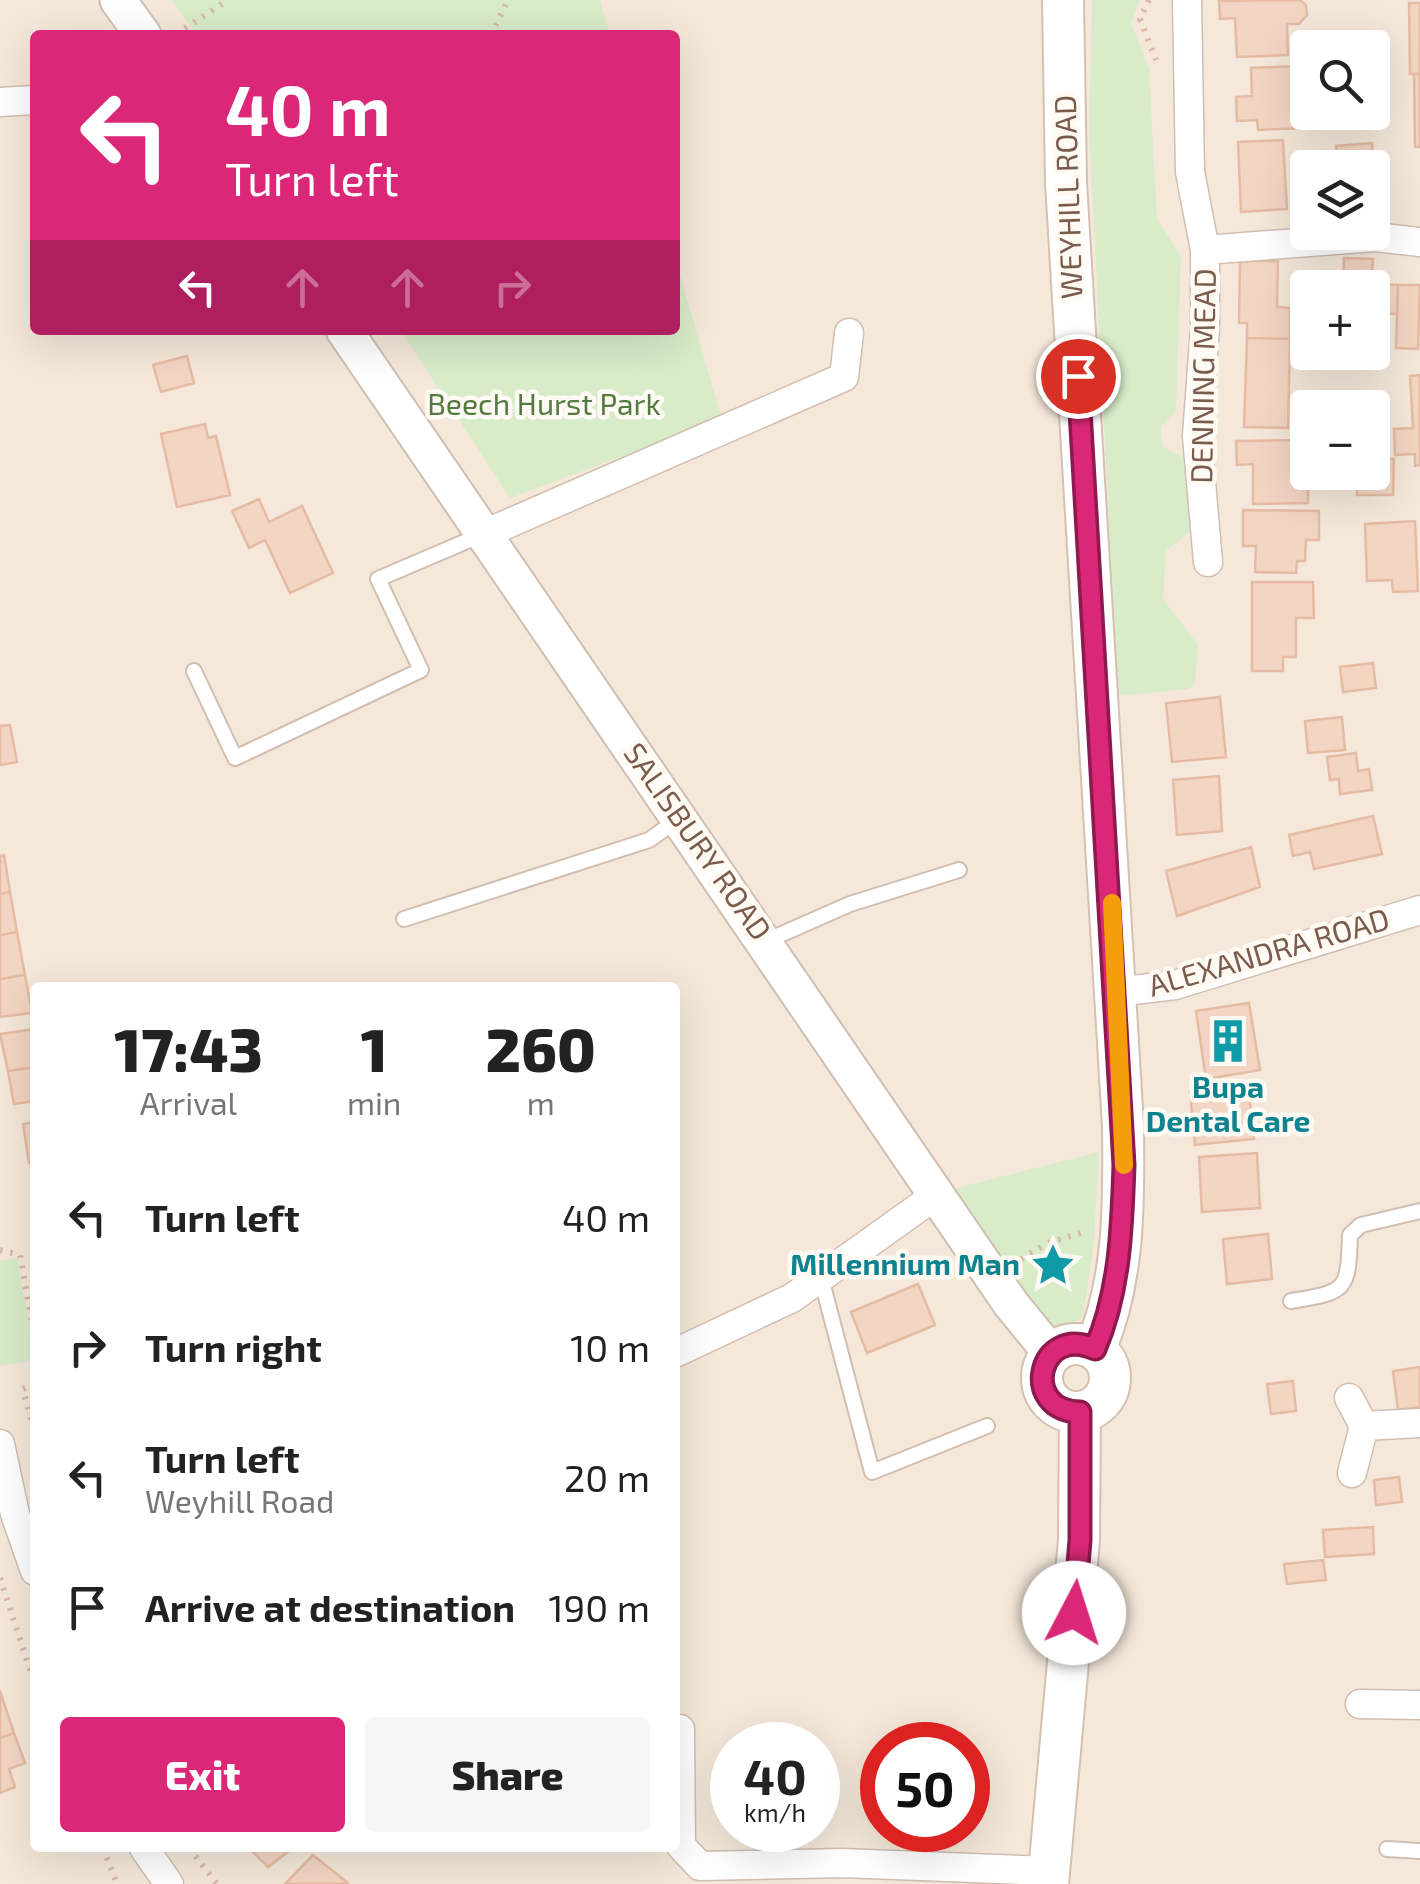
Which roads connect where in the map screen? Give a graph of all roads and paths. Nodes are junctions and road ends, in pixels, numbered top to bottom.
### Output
1 (118, 0) edge
2 (228, 0) edge
3 (508, 0) edge
4 (1063, 0) edge
5 (1187, 0) edge
6 (139, 30) edge
7 (183, 30) edge
8 (493, 30) edge
9 (30, 100) edge
10 (0, 102) edge
11 (1420, 242) edge
12 (1205, 250) junction
13 (849, 333) dead end
14 (347, 335) edge
15 (482, 535) junction
16 (1208, 562) dead end
17 (194, 672) dead end
18 (680, 818) junction
19 (959, 870) dead end
20 (1420, 910) edge
21 (404, 919) dead end
22 (766, 941) junction
23 (1118, 992) junction
24 (938, 1193) junction
25 (1420, 1210) edge
26 (1094, 1228) dead end
27 (0, 1250) edge
28 (1018, 1261) dead end
29 (821, 1278) junction
30 (1291, 1301) dead end
31 (30, 1310) edge
32 (1095, 1349) junction
33 (680, 1351) edge
34 (1051, 1353) junction
35 (30, 1386) edge
36 (1349, 1398) dead end
37 (1080, 1412) junction
38 (30, 1416) edge
39 (1420, 1423) edge
40 (986, 1426) dead end
41 (1364, 1426) junction
42 (0, 1444) edge
43 (1352, 1472) dead end
44 (30, 1556) edge
45 (0, 1578) edge
46 (30, 1670) edge
47 (1360, 1704) dead end
48 (1420, 1706) edge
49 (680, 1729) dead end
50 (1387, 1849) dead end
51 (1420, 1851) edge
52 (105, 1852) edge
53 (192, 1852) edge
54 (147, 1863) edge
55 (1049, 1878) edge
56 (117, 1884) edge
57 (169, 1884) edge
58 (218, 1884) edge

1 - 6 street
2 - 7 path
3 - 8 path
4 - 23 main road, WEYHILL ROAD
5 - 12 street, DENNING MEAD
9 - 10 street
11 - 12 street, DENNING MEAD
12 - 16 street, DENNING MEAD
13 - 15 street
14 - 15 street, SALISBURY ROAD
15 - 17 lane
15 - 18 street, SALISBURY ROAD
18 - 21 lane
18 - 22 street, SALISBURY ROAD
19 - 22 lane
20 - 23 street, ALEXANDRA ROAD
22 - 24 street, SALISBURY ROAD
23 - 32 main road, WEYHILL ROAD
24 - 29 street
24 - 34 street, SALISBURY ROAD
25 - 30 lane
26 - 28 path
27 - 31 path
29 - 33 street
29 - 40 lane
32 - 34 main road
32 - 37 main road
34 - 37 main road
35 - 38 path
36 - 41 street
37 - 55 main road
39 - 41 street
41 - 43 street
42 - 44 street
45 - 46 path
47 - 48 street
49 - 55 street
50 - 51 lane
52 - 56 path
53 - 58 path
54 - 57 street

